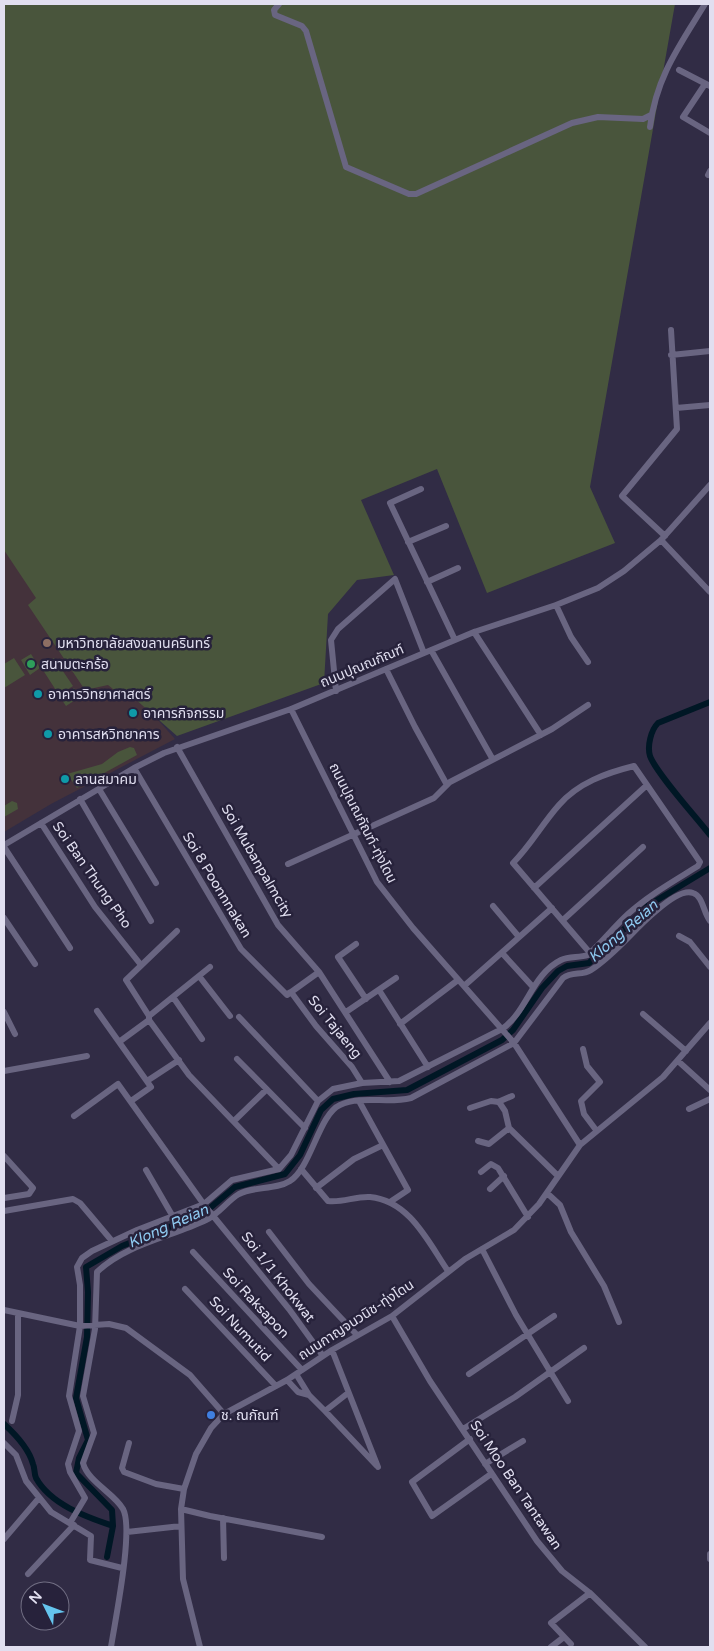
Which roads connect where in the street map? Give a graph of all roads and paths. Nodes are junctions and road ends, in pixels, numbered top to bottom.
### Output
1 (279, 4) edge
2 (705, 4) edge
3 (679, 70) dead end
4 (708, 85) edge
5 (651, 115) junction
6 (650, 127) dead end
7 (710, 133) edge
8 (671, 330) dead end
9 (710, 351) edge
10 (672, 355) junction
11 (710, 405) edge
12 (676, 408) junction
13 (710, 484) edge
14 (422, 489) dead end
15 (446, 526) dead end
16 (663, 538) junction
17 (408, 542) junction
18 (458, 568) dead end
19 (427, 582) junction
20 (710, 592) edge
21 (556, 605) junction
22 (474, 632) junction
23 (455, 640) junction
24 (427, 652) junction
25 (588, 662) dead end
26 (386, 670) junction
27 (336, 692) junction
28 (588, 704) dead end
29 (292, 709) junction
30 (541, 735) junction
31 (177, 747) junction
32 (492, 758) junction
33 (134, 768) junction
34 (447, 785) junction
35 (647, 785) junction
36 (99, 789) junction
37 (80, 799) junction
38 (40, 823) junction
39 (352, 834) junction
40 (4, 846) edge
41 (643, 847) dead end
42 (288, 864) dead end
43 (156, 883) dead end
44 (534, 888) junction
45 (493, 906) dead end
46 (552, 908) junction
47 (4, 918) edge
48 (563, 920) junction
49 (151, 921) dead end
50 (710, 921) edge
51 (177, 931) dead end
52 (680, 936) dead end
53 (519, 937) junction
54 (356, 944) dead end
55 (70, 948) dead end
56 (502, 953) junction
57 (590, 953) junction
58 (35, 964) dead end
59 (141, 965) junction
60 (710, 966) edge
61 (210, 967) dead end
62 (319, 972) junction
63 (199, 976) junction
64 (396, 978) dead end
65 (458, 980) junction
66 (464, 986) junction
67 (533, 987) junction
68 (379, 990) junction
69 (289, 994) junction
70 (173, 997) junction
71 (366, 998) junction
72 (97, 1011) dead end
73 (4, 1012) edge
74 (346, 1012) junction
75 (643, 1014) dead end
76 (230, 1016) dead end
77 (149, 1018) junction
78 (239, 1018) dead end
79 (400, 1024) junction
80 (709, 1027) edge
81 (503, 1029) junction
82 (16, 1034) dead end
83 (202, 1039) dead end
84 (119, 1042) junction
85 (513, 1042) junction
86 (583, 1049) dead end
87 (686, 1051) junction
88 (86, 1056) dead end
89 (237, 1059) dead end
90 (179, 1060) junction
91 (678, 1061) junction
92 (428, 1067) junction
93 (4, 1072) edge
94 (147, 1081) junction
95 (390, 1082) junction
96 (362, 1083) junction
97 (266, 1090) junction
98 (710, 1090) edge
99 (512, 1096) dead end
100 (710, 1099) edge
101 (131, 1101) junction
102 (318, 1101) junction
103 (359, 1101) junction
104 (498, 1102) junction
105 (470, 1108) dead end
106 (689, 1109) dead end
107 (74, 1116) dead end
108 (234, 1121) junction
109 (305, 1128) junction
110 (509, 1128) junction
111 (596, 1130) junction
112 (478, 1141) dead end
113 (384, 1145) junction
114 (580, 1145) junction
115 (4, 1156) edge
116 (301, 1168) junction
117 (279, 1169) junction
118 (146, 1170) dead end
119 (481, 1172) dead end
120 (504, 1176) junction
121 (558, 1176) junction
122 (316, 1188) junction
123 (490, 1189) dead end
124 (547, 1193) junction
125 (4, 1198) edge
126 (390, 1202) junction
127 (204, 1205) junction
128 (4, 1210) edge
129 (172, 1215) junction
130 (212, 1215) junction
131 (528, 1217) junction
132 (269, 1232) dead end
133 (112, 1241) junction
134 (482, 1249) junction
135 (193, 1252) dead end
136 (448, 1272) junction
137 (185, 1289) dead end
138 (4, 1310) edge
139 (18, 1313) junction
140 (392, 1316) junction
141 (554, 1316) dead end
142 (619, 1322) dead end
143 (95, 1325) junction
144 (80, 1326) junction
145 (528, 1334) junction
146 (357, 1335) junction
147 (584, 1348) dead end
148 (332, 1350) junction
149 (323, 1356) junction
150 (299, 1372) junction
151 (552, 1372) junction
152 (469, 1374) dead end
153 (287, 1380) junction
154 (276, 1386) junction
155 (348, 1393) junction
156 (309, 1395) junction
157 (568, 1401) dead end
158 (325, 1411) junction
159 (224, 1414) junction
160 (12, 1421) dead end
161 (464, 1428) junction
162 (470, 1439) junction
163 (524, 1441) dead end
164 (129, 1442) dead end
165 (4, 1444) edge
166 (485, 1464) junction
167 (491, 1474) junction
168 (184, 1489) junction
169 (39, 1498) junction
170 (181, 1509) junction
171 (223, 1518) junction
172 (72, 1524) junction
173 (180, 1526) junction
174 (127, 1532) junction
175 (322, 1537) dead end
176 (4, 1539) edge
177 (710, 1554) edge
178 (224, 1558) dead end
179 (710, 1559) edge
180 (122, 1568) junction
181 (28, 1574) dead end
182 (590, 1593) junction
183 (564, 1637) junction
184 (572, 1644) dead end
185 (111, 1647) edge
186 (200, 1647) edge
187 (551, 1647) edge
188 (645, 1647) edge

1 - 5 street
2 - 5 street
3 - 4 street
4 - 7 street
5 - 6 street
8 - 10 street
9 - 10 street
10 - 12 street
11 - 12 street
12 - 16 street
13 - 16 street, ถนนปุณณกัณฑ์
14 - 17 street
15 - 17 street
16 - 20 street
16 - 21 street, ถนนปุณณกัณฑ์
17 - 19 street
18 - 19 street
19 - 23 street
21 - 22 street, ถนนปุณณกัณฑ์
21 - 25 street
22 - 23 street, ถนนปุณณกัณฑ์
22 - 30 street
23 - 24 street, ถนนปุณณกัณฑ์
24 - 26 street, ถนนปุณณกัณฑ์
24 - 27 street
24 - 32 street
26 - 27 street, ถนนปุณณกัณฑ์
26 - 34 street
27 - 29 street, ถนนปุณณกัณฑ์
28 - 30 street
29 - 31 street, ถนนปุณณกัณฑ์
29 - 39 street, ถนนปุณณกัณฑ์-ทุ่งโดน
30 - 32 street
31 - 33 street, ถนนปุณณกัณฑ์
31 - 62 street, Soi Mubanpalmcity
32 - 34 street
33 - 36 street, ถนนปุณณกัณฑ์
33 - 69 street, Soi 8 Poonnnakan
34 - 39 street
35 - 44 street
35 - 44 street
35 - 57 street
36 - 37 street, ถนนปุณณกัณฑ์
36 - 43 street
37 - 38 street, ถนนปุณณกัณฑ์
37 - 49 street
38 - 40 street, ถนนปุณณกัณฑ์
38 - 59 street, Soi Ban Thung Pho
39 - 42 street
39 - 65 street, ถนนปุณณกัณฑ์-ทุ่งโดน
40 - 55 street
41 - 48 street
44 - 46 street
45 - 53 street
46 - 48 street
46 - 53 street
47 - 58 street
48 - 57 street
50 - 85 street
51 - 59 street
52 - 60 street
53 - 56 street
54 - 71 street
56 - 66 street
56 - 67 street
57 - 67 street
59 - 77 street
61 - 63 street
62 - 69 street
62 - 74 street, Soi Mubanpalmcity
63 - 70 street
63 - 76 street
64 - 68 street
65 - 66 street, ถนนปุณณกัณฑ์-ทุ่งโดน
65 - 79 street
66 - 81 street, ถนนปุณณกัณฑ์-ทุ่งโดน
67 - 81 street
68 - 71 street
68 - 79 street
69 - 96 street, Soi Tajaeng
70 - 77 street
70 - 83 street
71 - 74 street
72 - 84 street
73 - 82 street
74 - 95 street, Soi Mubanpalmcity
75 - 87 street
77 - 84 street
77 - 90 street
78 - 102 street
79 - 92 street
80 - 87 street, ถนนกาญจนวนิช-ทุ่งโดน
81 - 85 street, ถนนปุณณกัณฑ์-ทุ่งโดน
81 - 92 street
84 - 94 street
85 - 103 street
85 - 114 street, ถนนปุณณกัณฑ์-ทุ่งโดน
86 - 111 street
87 - 91 street, ถนนกาญจนวนิช-ทุ่งโดน
88 - 93 street
89 - 97 street
90 - 94 street
90 - 108 street
91 - 98 street
91 - 111 street, ถนนกาญจนวนิช-ทุ่งโดน
92 - 95 street
94 - 101 street
95 - 96 street
96 - 102 street
97 - 108 street
97 - 109 street
99 - 104 street
100 - 106 street
101 - 107 street, Soi 1/1 Khokwat
101 - 127 street, Soi 1/1 Khokwat
102 - 109 street
103 - 113 street
103 - 116 street
104 - 105 street
104 - 110 street
108 - 117 street
109 - 117 street
110 - 112 street
110 - 121 street
111 - 114 street, ถนนกาญจนวนิช-ทุ่งโดน
113 - 122 street
113 - 126 street
114 - 121 street, ถนนกาญจนวนิช-ทุ่งโดน
115 - 125 street
116 - 122 street
116 - 130 street
117 - 127 street
118 - 129 street
119 - 120 street
120 - 123 street
120 - 131 street
121 - 124 street, ถนนกาญจนวนิช-ทุ่งโดน
122 - 126 street
124 - 131 street, ถนนกาญจนวนิช-ทุ่งโดน
124 - 142 street
126 - 136 street
127 - 129 street
127 - 130 street, Soi 1/1 Khokwat
128 - 133 street
129 - 133 street
130 - 143 street
130 - 149 street, Soi 1/1 Khokwat
131 - 134 street, ถนนกาญจนวนิช-ทุ่งโดน
132 - 146 street
133 - 144 street
134 - 136 street, ถนนกาญจนวนิช-ทุ่งโดน
134 - 145 street
135 - 150 street, Soi Raksapon
136 - 140 street, ถนนกาญจนวนิช-ทุ่งโดน
137 - 154 street, Soi Numutid
138 - 139 street
139 - 144 street
139 - 160 street
140 - 146 street, ถนนกาญจนวนิช-ทุ่งโดน
140 - 161 street, Soi Moo Ban Tantawan
141 - 145 street
143 - 144 street
143 - 159 street
143 - 174 street
144 - 172 street
145 - 151 street
145 - 152 street
146 - 148 street, ถนนกาญจนวนิช-ทุ่งโดน
147 - 151 street
148 - 149 street, ถนนกาญจนวนิช-ทุ่งโดน
148 - 155 street
149 - 150 street, ถนนกาญจนวนิช-ทุ่งโดน
150 - 153 street, ถนนกาญจนวนิช-ทุ่งโดน
150 - 156 street, Soi Raksapon
151 - 157 street
151 - 161 street
153 - 154 street, ถนนกาญจนวนิช-ทุ่งโดน
153 - 156 street
154 - 159 street, ถนนกาญจนวนิช-ทุ่งโดน
155 - 158 street
155 - 158 street
156 - 158 street
159 - 168 street, ถนนกาญจนวนิช-ทุ่งโดน
161 - 162 street, Soi Moo Ban Tantawan
162 - 166 street, Soi Moo Ban Tantawan
162 - 167 street
163 - 166 street
164 - 168 street
165 - 169 street
166 - 167 street, Soi Moo Ban Tantawan
167 - 182 street, Soi Moo Ban Tantawan
168 - 170 street, ถนนกาญจนวนิช-ทุ่งโดน
169 - 172 street
169 - 176 street
170 - 171 street
170 - 173 street, ถนนกาญจนวนิช-ทุ่งโดน
171 - 175 street
171 - 178 street
172 - 180 street
172 - 181 street
173 - 174 street
173 - 186 street, ถนนกาญจนวนิช-ทุ่งโดน
174 - 180 street
177 - 179 street
180 - 185 street
182 - 183 street
182 - 188 street, Soi Moo Ban Tantawan
183 - 184 street
183 - 187 street

